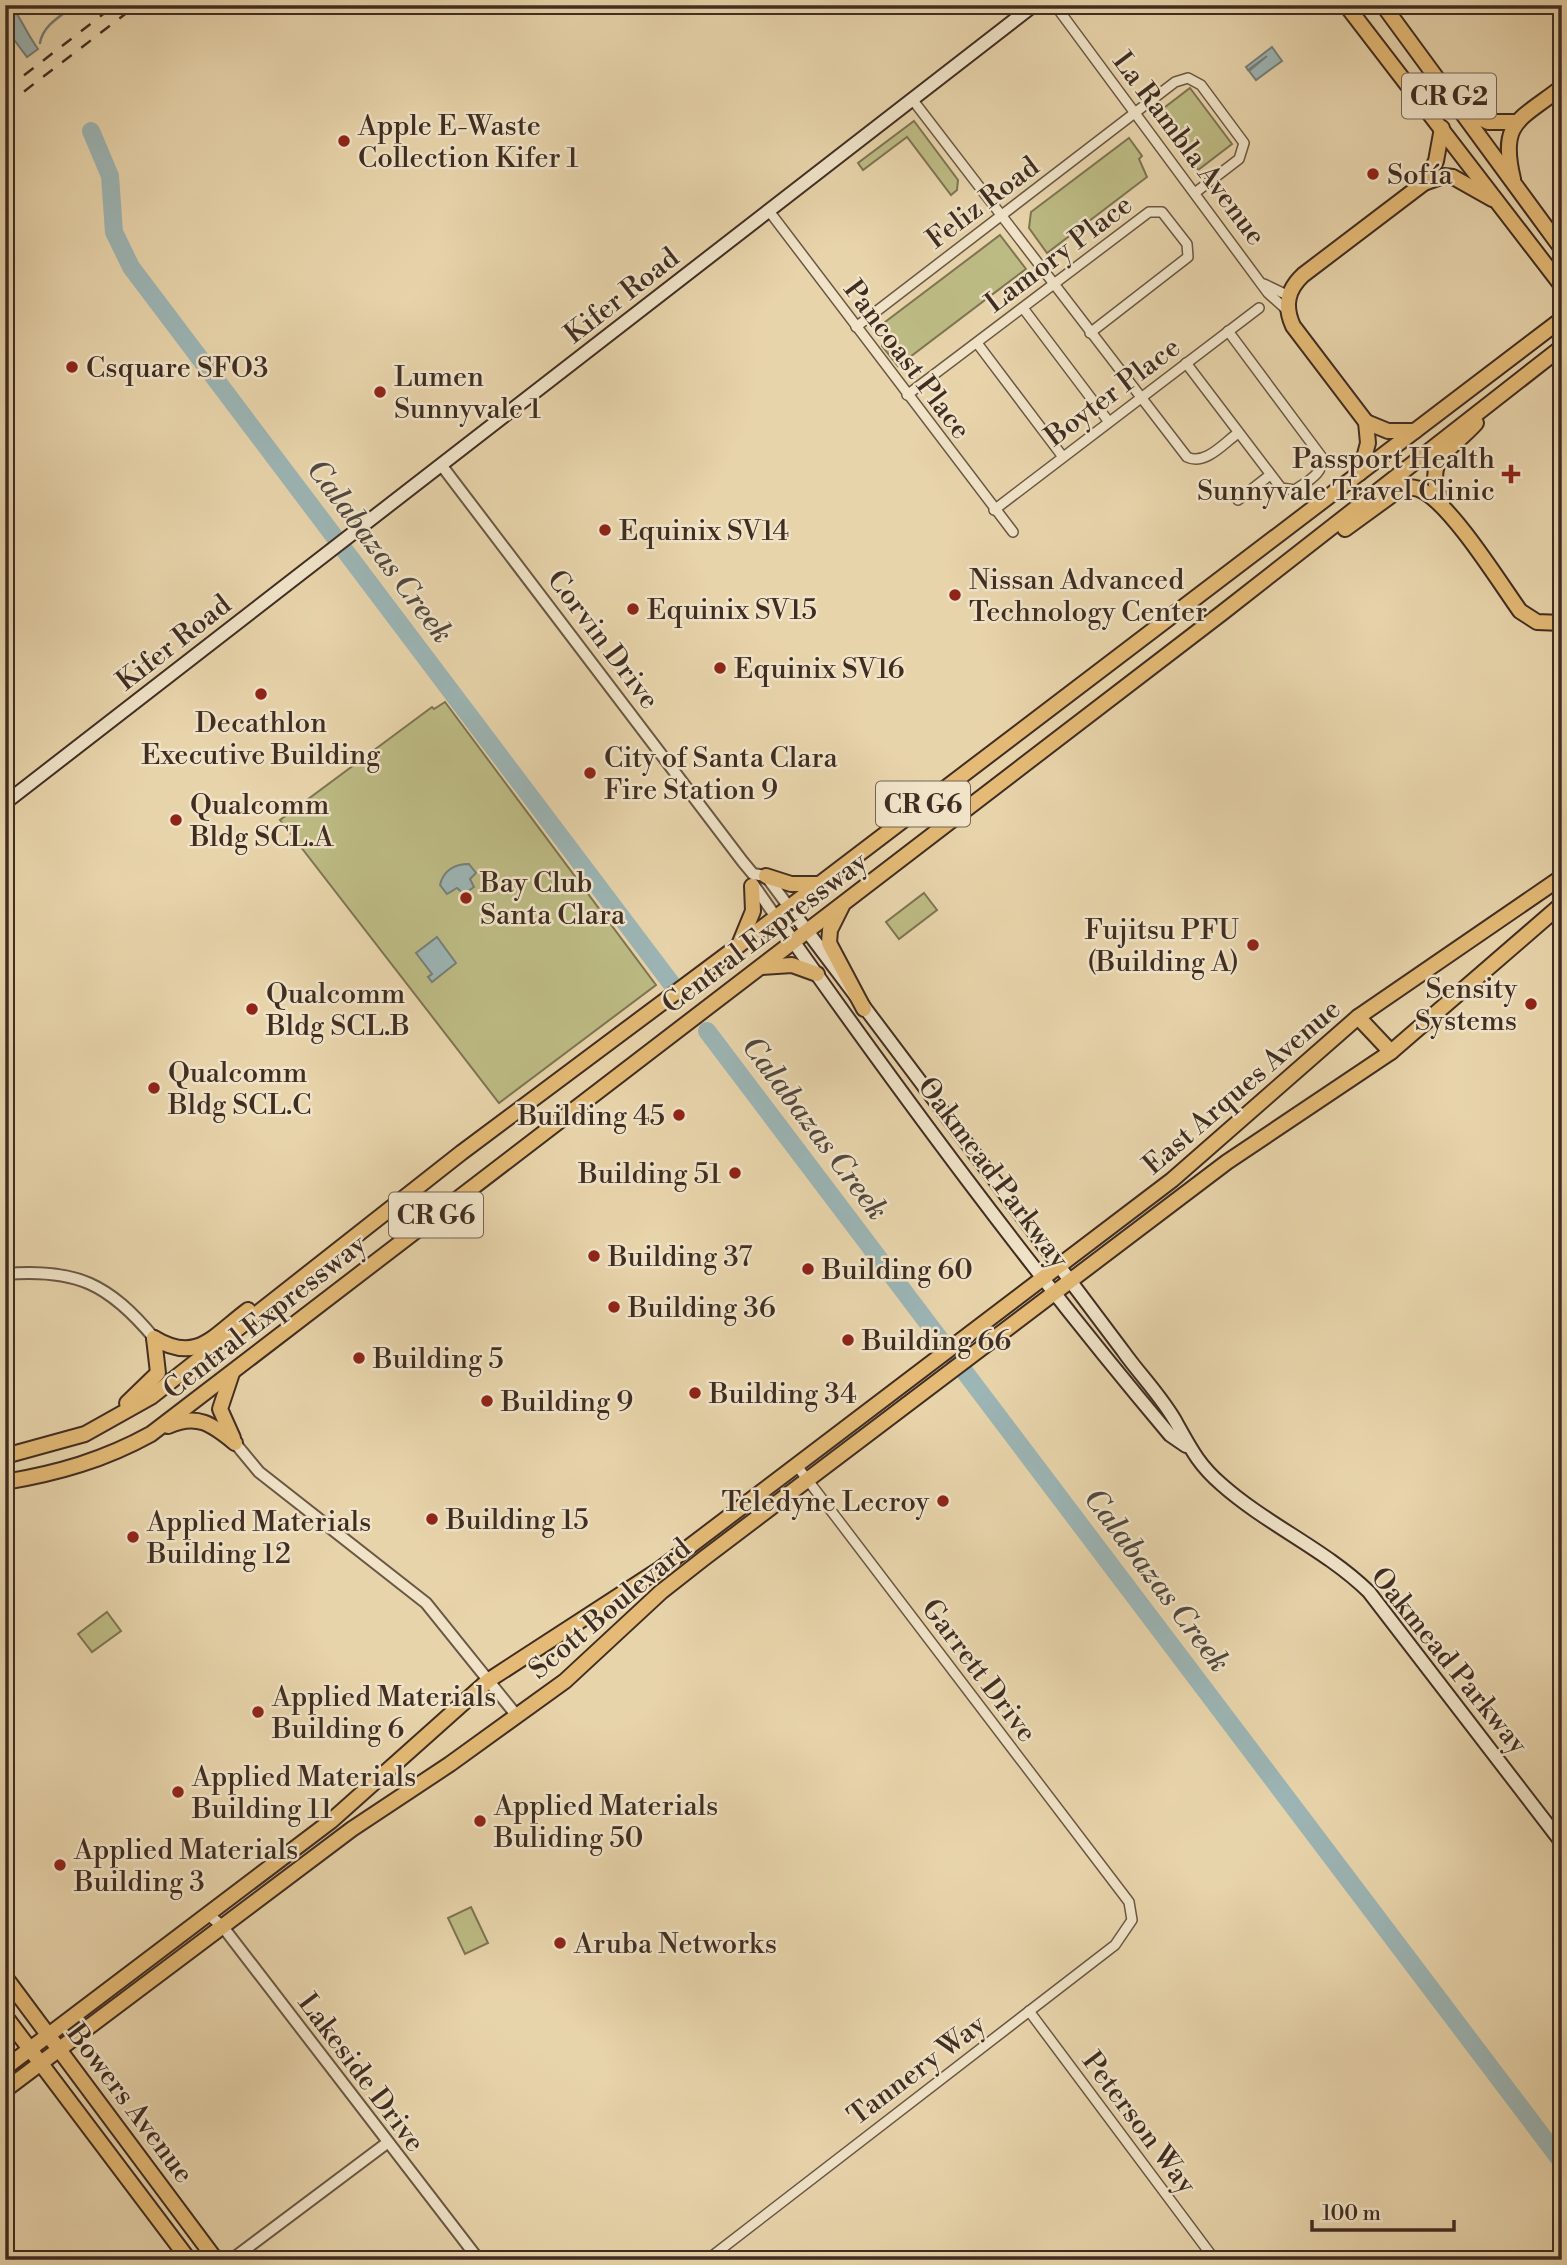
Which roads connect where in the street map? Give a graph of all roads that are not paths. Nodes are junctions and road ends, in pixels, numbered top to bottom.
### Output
1 (1034, 5) edge
2 (1055, 5) edge
3 (1346, 5) edge
4 (1383, 5) edge
5 (1562, 87) edge
6 (912, 99) junction
7 (1458, 107) junction
8 (1135, 112) junction
9 (1516, 122) junction
10 (1442, 128) junction
11 (1424, 183) junction
12 (1515, 186) junction
13 (1196, 192) junction
14 (1497, 201) junction
15 (769, 211) junction
16 (1002, 216) junction
17 (1562, 248) edge
18 (1264, 284) junction
19 (1054, 285) junction
20 (1562, 286) edge
21 (1289, 296) junction
22 (1023, 308) junction
23 (1259, 308) dead end
24 (1288, 311) junction
25 (1562, 319) edge
26 (856, 327) junction
27 (1228, 331) junction
28 (1090, 332) junction
29 (977, 343) junction
30 (1562, 347) edge
31 (1186, 363) junction
32 (1510, 387) junction
33 (907, 396) junction
34 (1140, 398) junction
35 (1109, 422) junction
36 (1366, 422) junction
37 (1416, 431) junction
38 (1238, 433) junction
39 (1063, 457) junction
40 (442, 466) junction
41 (1360, 473) junction
42 (1270, 475) junction
43 (1238, 500) dead end
44 (993, 510) junction
45 (1446, 510) junction
46 (1013, 532) dead end
47 (1222, 613) junction
48 (1562, 623) edge
49 (5, 803) edge
50 (1562, 877) edge
51 (757, 879) junction
52 (819, 884) junction
53 (845, 901) junction
54 (1562, 904) edge
55 (789, 907) junction
56 (776, 917) junction
57 (805, 932) junction
58 (793, 941) junction
59 (738, 946) junction
60 (760, 967) junction
61 (817, 974) junction
62 (864, 1009) junction
63 (1358, 1017) junction
64 (1391, 1052) junction
65 (1057, 1266) junction
66 (317, 1267) junction
67 (5, 1273) edge
68 (1042, 1278) junction
69 (1069, 1282) junction
70 (1055, 1293) junction
71 (154, 1338) junction
72 (959, 1342) joint
73 (970, 1356) joint
74 (234, 1369) junction
75 (151, 1434) junction
76 (235, 1443) junction
77 (1186, 1446) junction
78 (11, 1455) edge
79 (797, 1465) junction
80 (807, 1480) junction
81 (5, 1482) edge
82 (489, 1680) junction
83 (517, 1716) junction
84 (1562, 1843) edge
85 (1129, 1902) joint
86 (208, 1914) junction
87 (223, 1927) junction
88 (5, 1977) edge
89 (1029, 2011) junction
90 (5, 2015) edge
91 (49, 2034) junction
92 (30, 2048) junction
93 (60, 2049) junction
94 (41, 2063) junction
95 (5, 2068) edge
96 (5, 2090) edge
97 (387, 2143) junction
98 (189, 2260) edge
99 (216, 2260) edge
100 (231, 2260) edge
101 (479, 2260) edge
102 (707, 2260) edge
103 (1215, 2260) edge

1 - 6 main road, Kifer Road
2 - 8 street, La Rambla Avenue
3 - 10 main road, CR G2
4 - 7 main road, CR G2
5 - 9 main road
6 - 15 main road, Kifer Road
6 - 16 street
7 - 9 main road
7 - 12 main road, CR G2
8 - 13 street, La Rambla Avenue
8 - 13 street, Feliz Road
8 - 16 street, Feliz Road
9 - 12 main road
10 - 11 main road
10 - 14 main road, CR G2
11 - 14 main road
11 - 21 main road
12 - 17 main road, CR G2
13 - 18 street, La Rambla Avenue
14 - 20 main road, CR G2
15 - 26 street, Pancoast Place
15 - 40 main road, Kifer Road
16 - 19 street
16 - 26 street, Feliz Road
18 - 21 street, La Rambla Avenue
18 - 24 street, La Rambla Avenue
19 - 22 street, Lamory Place
19 - 28 street
19 - 28 street, Lamory Place
21 - 24 main road
22 - 29 street, Lamory Place
22 - 35 street
23 - 27 street, Boyter Place
24 - 36 main road
25 - 37 main road, Central Expressway / CR G6
26 - 33 street, Pancoast Place
27 - 31 street, Boyter Place
27 - 42 street
28 - 34 street
29 - 33 street, Lamory Place
29 - 39 street
30 - 32 main road, Central Expressway / CR G6
31 - 34 street, Boyter Place
31 - 38 street
32 - 45 main road
32 - 47 main road, Central Expressway / CR G6
33 - 44 street, Pancoast Place
34 - 35 street, Boyter Place
34 - 38 street
35 - 39 street, Boyter Place
36 - 37 main road
36 - 41 main road
37 - 41 main road, Central Expressway / CR G6
38 - 42 street
39 - 44 street, Boyter Place
40 - 49 main road, Kifer Road
40 - 51 street, Corvin Drive
41 - 52 main road, Central Expressway / CR G6
42 - 43 street
44 - 46 street, Pancoast Place
45 - 47 main road
45 - 48 main road
47 - 53 main road, Central Expressway / CR G6
50 - 63 main road, East Arques Avenue
51 - 52 main road
51 - 55 street, Corvin Drive
51 - 56 street, Corvin Drive
51 - 59 main road
52 - 55 main road, Central Expressway / CR G6
53 - 57 main road, Central Expressway / CR G6
53 - 62 main road
54 - 64 main road, East Arques Avenue
55 - 56 main road, Central Expressway / CR G6
55 - 57 main road, Oakmead Parkway
56 - 58 main road, Oakmead Parkway
56 - 59 main road, Central Expressway / CR G6
57 - 58 main road, Central Expressway / CR G6
57 - 62 main road, Oakmead Parkway
58 - 60 main road, Central Expressway / CR G6
58 - 61 main road, Oakmead Parkway
59 - 66 main road, Central Expressway / CR G6
60 - 61 main road
60 - 74 main road, Central Expressway / CR G6
61 - 68 main road, Oakmead Parkway
62 - 65 main road, Oakmead Parkway
63 - 64 main road
63 - 65 main road, East Arques Avenue
64 - 69 main road, East Arques Avenue
65 - 68 main road, East Arques Avenue
65 - 69 main road, Oakmead Parkway
66 - 71 main road
66 - 78 main road, Central Expressway / CR G6
67 - 71 street
68 - 70 main road, Oakmead Parkway
68 - 72 main road, East Arques Avenue
69 - 70 main road, East Arques Avenue
69 - 77 main road, Oakmead Parkway
70 - 73 main road, East Arques Avenue
70 - 77 main road, Oakmead Parkway
71 - 78 main road
72 - 79 main road, Scott Boulevard
73 - 80 main road, Scott Boulevard
74 - 75 main road, Central Expressway / CR G6
74 - 76 main road
75 - 76 main road
75 - 81 main road, Central Expressway / CR G6
76 - 82 street
77 - 84 main road, Oakmead Parkway
79 - 80 street, Garrett Drive
79 - 82 main road, Scott Boulevard
80 - 83 main road, Scott Boulevard
80 - 85 street, Garrett Drive
82 - 83 street
82 - 86 main road, Scott Boulevard
83 - 87 main road, Scott Boulevard
85 - 89 street, Tannery Way
86 - 87 street, Lakeside Drive
86 - 91 main road, Scott Boulevard
87 - 93 main road, Scott Boulevard
87 - 97 street, Lakeside Drive
88 - 91 main road, Bowers Avenue
89 - 102 street, Tannery Way
89 - 103 street, Peterson Way
90 - 92 main road, Bowers Avenue
91 - 92 main road, Scott Boulevard
91 - 93 main road, Bowers Avenue
92 - 94 main road, Bowers Avenue
92 - 95 main road, Scott Boulevard
93 - 94 main road, Scott Boulevard
93 - 99 main road, Bowers Avenue
94 - 96 main road, Scott Boulevard
94 - 98 main road, Bowers Avenue
97 - 100 street
97 - 101 street, Lakeside Drive

